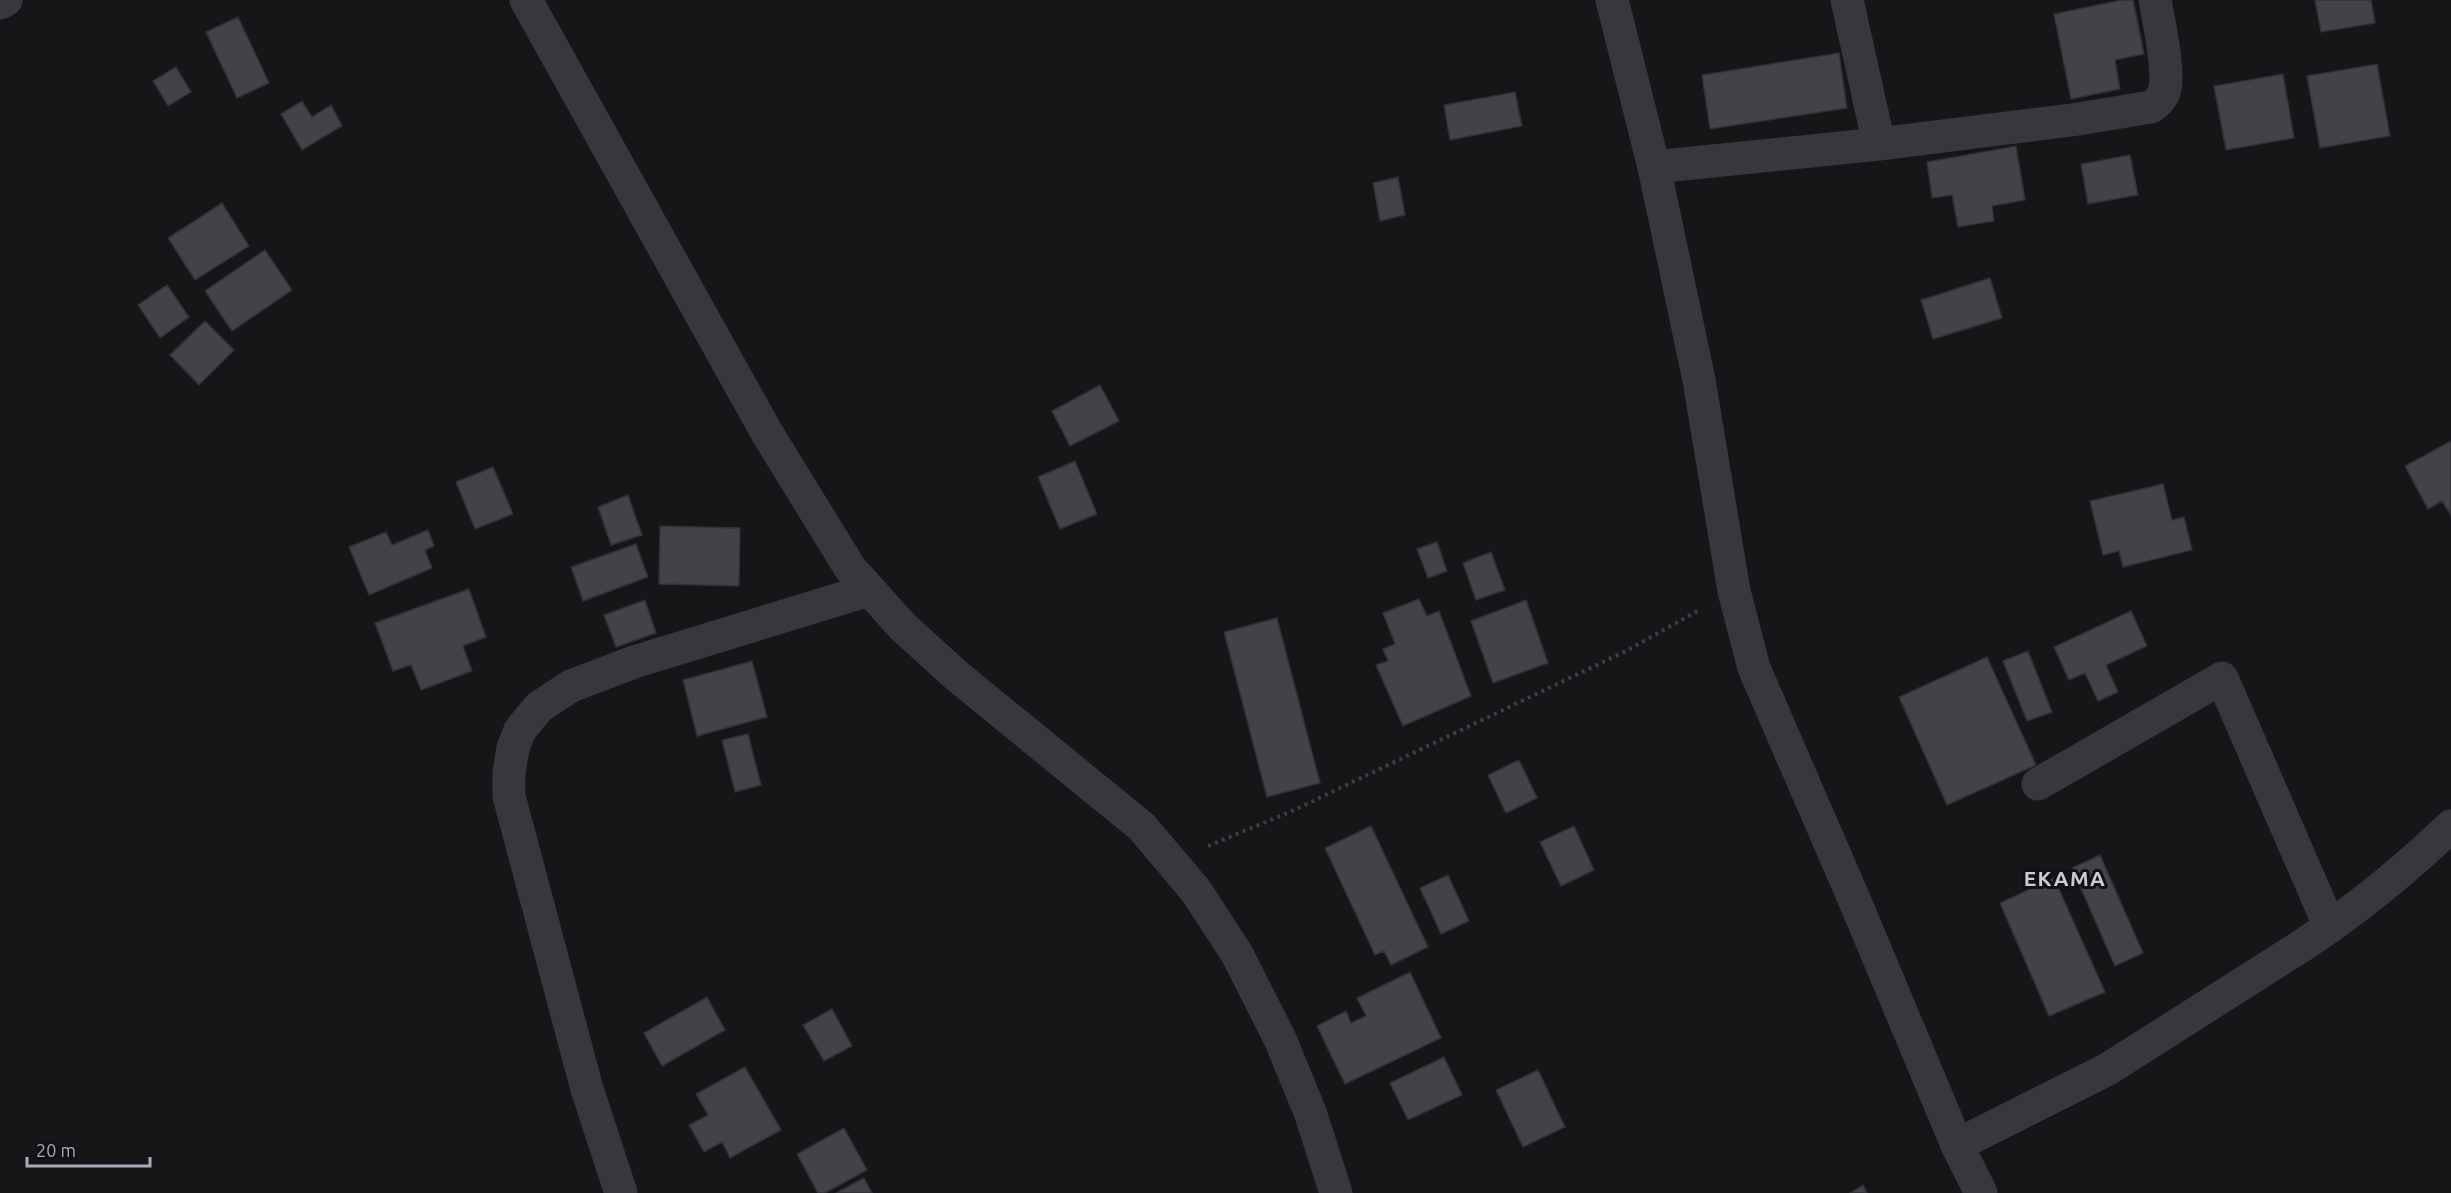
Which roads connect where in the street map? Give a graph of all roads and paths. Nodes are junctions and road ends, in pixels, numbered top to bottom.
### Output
1 (6, 0) edge
2 (526, 0) edge
3 (1612, 0) edge
4 (1847, 0) edge
5 (2155, 0) edge
6 (0, 3) edge
7 (1879, 144) junction
8 (1654, 167) junction
9 (869, 590) junction
10 (1734, 591) junction
11 (2038, 784) dead end
12 (2451, 826) edge
13 (1172, 862) junction
14 (2330, 927) junction
15 (1957, 1145) junction
16 (621, 1193) edge
17 (1336, 1193) edge
18 (1982, 1193) edge

1 - 6 street
2 - 9 street
3 - 8 street
4 - 7 street
5 - 7 street
7 - 8 street
8 - 10 street
9 - 13 street
9 - 16 street
10 - 13 path
10 - 15 street
11 - 14 street
12 - 14 street
13 - 17 street
14 - 15 street
15 - 18 street

